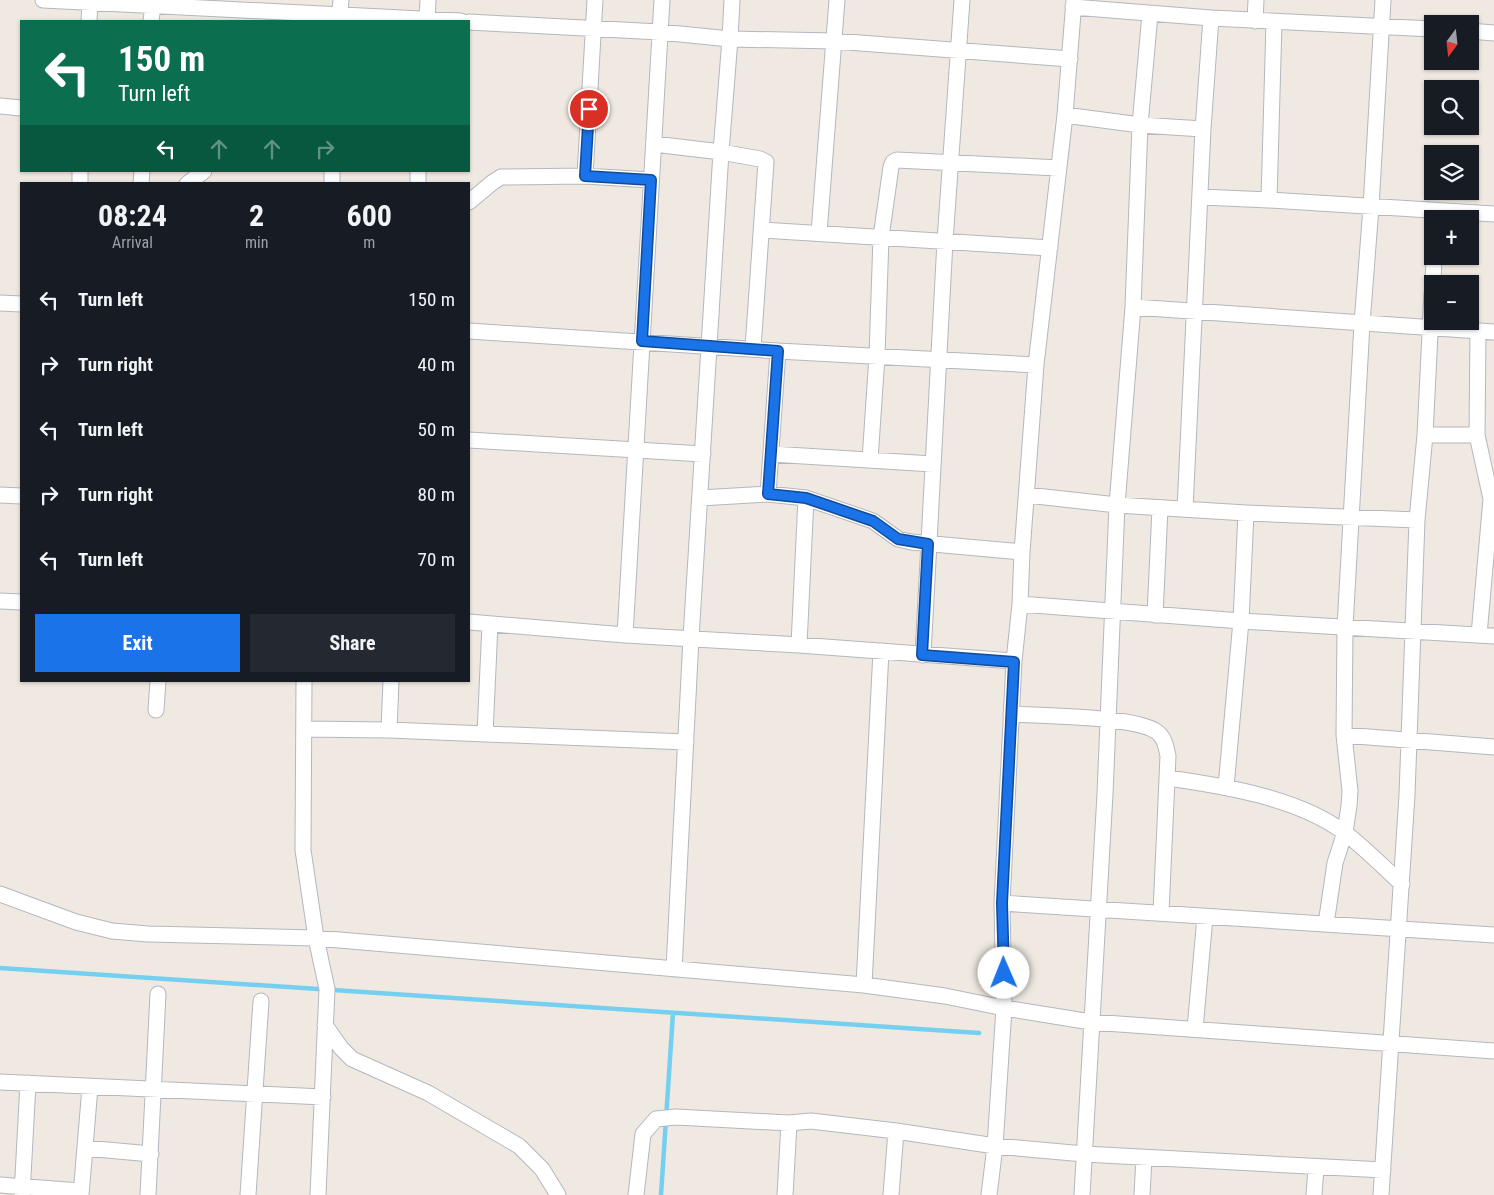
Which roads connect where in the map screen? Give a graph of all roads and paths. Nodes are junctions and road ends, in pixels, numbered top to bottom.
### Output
1 (43, 0) edge
2 (428, 0) edge
3 (595, 0) edge
4 (662, 0) edge
5 (732, 0) edge
6 (837, 0) edge
7 (962, 0) edge
8 (1256, 0) edge
9 (1384, 0) edge
10 (90, 1) edge
11 (1074, 3) edge
12 (152, 5) junction
13 (340, 12) edge
14 (1150, 14) junction
15 (1212, 18) junction
16 (89, 20) edge
17 (151, 20) edge
18 (427, 20) edge
19 (1255, 21) junction
20 (470, 22) edge
21 (1274, 22) junction
22 (1383, 26) junction
23 (594, 29) junction
24 (1424, 29) edge
25 (660, 32) junction
26 (1479, 32) edge
27 (1494, 33) edge
28 (730, 38) junction
29 (834, 42) junction
30 (958, 50) junction
31 (1070, 58) junction
32 (0, 106) edge
33 (20, 108) edge
34 (1065, 115) junction
35 (1140, 125) junction
36 (1204, 129) junction
37 (654, 144) junction
38 (721, 152) junction
39 (951, 162) junction
40 (1059, 168) junction
41 (203, 172) edge
42 (585, 176) junction
43 (651, 180) junction
44 (190, 182) edge
45 (1201, 197) junction
46 (1269, 200) junction
47 (470, 201) edge
48 (1371, 207) junction
49 (1424, 214) edge
50 (1479, 214) edge
51 (1494, 214) edge
52 (762, 230) junction
53 (820, 233) junction
54 (882, 237) junction
55 (945, 241) junction
56 (1050, 248) junction
57 (0, 303) edge
58 (20, 304) edge
59 (1133, 307) junction
60 (1194, 311) junction
61 (1362, 324) junction
62 (1424, 328) edge
63 (1431, 330) edge
64 (1462, 330) edge
65 (470, 331) edge
66 (1478, 331) junction
67 (1494, 332) edge
68 (642, 341) junction
69 (709, 345) junction
70 (753, 348) junction
71 (778, 351) junction
72 (877, 356) junction
73 (939, 359) junction
74 (1036, 365) junction
75 (1425, 435) junction
76 (1477, 435) junction
77 (470, 440) edge
78 (635, 450) junction
79 (703, 454) junction
80 (771, 454) junction
81 (870, 460) junction
82 (933, 464) junction
83 (768, 494) junction
84 (1027, 494) junction
85 (0, 495) edge
86 (20, 496) edge
87 (700, 498) junction
88 (806, 498) junction
89 (1493, 499) edge
90 (1117, 505) junction
91 (1160, 508) junction
92 (1185, 509) junction
93 (1246, 513) junction
94 (1351, 517) junction
95 (1417, 520) junction
96 (928, 544) junction
97 (1022, 552) junction
98 (0, 601) edge
99 (20, 602) edge
100 (1020, 604) junction
101 (1112, 611) junction
102 (1155, 615) junction
103 (470, 622) edge
104 (1242, 622) junction
105 (490, 624) junction
106 (1345, 626) junction
107 (1412, 631) junction
108 (625, 635) junction
109 (1487, 636) edge
110 (691, 638) junction
111 (799, 645) junction
112 (881, 651) junction
113 (922, 655) junction
114 (1014, 662) junction
115 (158, 682) edge
116 (304, 682) edge
117 (391, 682) edge
118 (156, 710) dead end
119 (1011, 714) junction
120 (1108, 720) junction
121 (304, 730) junction
122 (389, 730) junction
123 (485, 734) junction
124 (1344, 735) junction
125 (1409, 740) junction
126 (686, 742) junction
127 (1494, 746) edge
128 (1168, 778) junction
129 (1226, 787) junction
130 (1344, 832) junction
131 (1402, 884) junction
132 (0, 894) edge
133 (1002, 903) junction
134 (1098, 909) junction
135 (1161, 913) junction
136 (1205, 916) junction
137 (1326, 924) junction
138 (1398, 930) junction
139 (1494, 935) edge
140 (316, 938) junction
141 (674, 969) junction
142 (864, 985) junction
143 (158, 994) dead end
144 (261, 1001) dead end
145 (1004, 1008) junction
146 (1091, 1022) junction
147 (325, 1025) junction
148 (1195, 1029) junction
149 (1392, 1045) junction
150 (1494, 1051) edge
151 (0, 1082) edge
152 (28, 1083) junction
153 (90, 1087) junction
154 (154, 1089) junction
155 (254, 1094) junction
156 (323, 1096) junction
157 (788, 1123) junction
158 (896, 1130) junction
159 (994, 1146) junction
160 (84, 1148) junction
161 (151, 1154) junction
162 (1084, 1154) junction
163 (1144, 1158) junction
164 (1316, 1168) junction
165 (1383, 1170) junction
166 (0, 1185) edge
167 (22, 1190) edge
168 (81, 1193) edge
169 (148, 1195) edge
170 (248, 1195) edge
171 (318, 1195) edge
172 (558, 1195) edge
173 (636, 1195) edge
174 (785, 1195) edge
175 (891, 1195) edge
176 (989, 1195) edge
177 (1082, 1195) edge
178 (1142, 1195) edge
179 (1314, 1195) edge
180 (1381, 1195) edge

1 - 10 street
2 - 18 street
3 - 23 street
4 - 25 street
5 - 28 street
6 - 29 street
7 - 30 street
8 - 19 street
9 - 22 street
10 - 12 street
10 - 16 street
11 - 14 street
11 - 31 street
12 - 13 street
12 - 17 street
13 - 18 street
14 - 15 street
14 - 35 street
15 - 19 street
15 - 36 street
19 - 21 street
20 - 23 street
21 - 22 street
21 - 46 street
22 - 24 street
22 - 48 street
23 - 25 street
23 - 42 street
25 - 28 street
25 - 37 street
26 - 27 street
28 - 29 street
28 - 38 street
29 - 30 street
29 - 53 street
30 - 31 street
30 - 39 street
31 - 34 street
32 - 33 street
34 - 35 street
34 - 40 street
35 - 36 street
35 - 59 street
36 - 45 street
37 - 38 street
37 - 43 street
38 - 52 street
38 - 69 street
39 - 40 street
39 - 54 street
39 - 55 street
40 - 56 street
41 - 44 street
42 - 43 street
42 - 47 street
43 - 68 street
45 - 46 street
45 - 60 street
46 - 48 street
48 - 49 street
48 - 61 street
50 - 51 street
52 - 53 street
52 - 70 street
53 - 54 street
54 - 55 street
54 - 72 street
55 - 56 street
55 - 73 street
56 - 74 street
57 - 58 street
59 - 60 street
59 - 90 street
60 - 61 street
60 - 92 street
61 - 62 street
61 - 94 street
63 - 75 street
64 - 66 street
65 - 68 street
66 - 67 street
66 - 76 street
68 - 69 street
68 - 78 street
69 - 70 street
69 - 79 street
70 - 71 street
71 - 72 street
71 - 80 street
72 - 73 street
72 - 81 street
73 - 74 street
73 - 82 street
74 - 84 street
75 - 76 street
75 - 95 street
76 - 89 street
77 - 78 street
78 - 79 street
78 - 108 street
79 - 87 street
80 - 81 street
80 - 83 street
81 - 82 street
82 - 96 street
83 - 87 street
83 - 88 street
84 - 90 street
84 - 97 street
85 - 86 street
87 - 110 street
88 - 96 street
88 - 111 street
89 - 109 street
90 - 91 street
90 - 101 street
91 - 92 street
91 - 102 street
92 - 93 street
93 - 94 street
93 - 104 street
94 - 95 street
94 - 106 street
95 - 107 street
96 - 97 street
96 - 113 street
97 - 100 street
98 - 99 street
100 - 101 street
100 - 114 street
101 - 102 street
101 - 120 street
102 - 104 street
103 - 105 street
104 - 106 street
104 - 129 street
105 - 108 street
105 - 123 street
106 - 107 street
106 - 124 street
107 - 109 street
107 - 125 street
108 - 110 street
110 - 111 street
110 - 126 street
111 - 112 street
112 - 113 street
112 - 142 street
113 - 114 street
114 - 119 street
115 - 118 street
116 - 121 street
117 - 122 street
119 - 120 street
119 - 133 street
120 - 128 street
120 - 134 street
121 - 122 street
121 - 140 street
122 - 123 street
123 - 126 street
124 - 125 street
124 - 130 street
125 - 127 street
125 - 131 street
126 - 141 street
128 - 129 street
128 - 135 street
129 - 130 street
130 - 131 street
130 - 137 street
131 - 138 street
132 - 140 street
133 - 134 street
133 - 145 street
134 - 135 street
134 - 146 street
135 - 136 street
136 - 137 street
136 - 148 street
137 - 138 street
138 - 139 street
138 - 149 street
140 - 141 street
140 - 147 street
141 - 142 street
142 - 145 street
143 - 154 street
144 - 155 street
145 - 146 street
145 - 159 street
146 - 148 street
146 - 162 street
147 - 156 street
147 - 172 street
148 - 149 street
149 - 150 street
149 - 165 street
151 - 152 street
152 - 153 street
152 - 167 street
153 - 154 street
153 - 160 street
154 - 155 street
154 - 161 street
155 - 156 street
155 - 170 street
156 - 171 street
157 - 158 street
157 - 173 street
157 - 174 street
158 - 159 street
158 - 175 street
159 - 162 street
159 - 176 street
160 - 161 street
160 - 168 street
161 - 169 street
162 - 163 street
162 - 177 street
163 - 164 street
163 - 178 street
164 - 165 street
164 - 179 street
165 - 180 street
166 - 167 street
167 - 168 street

